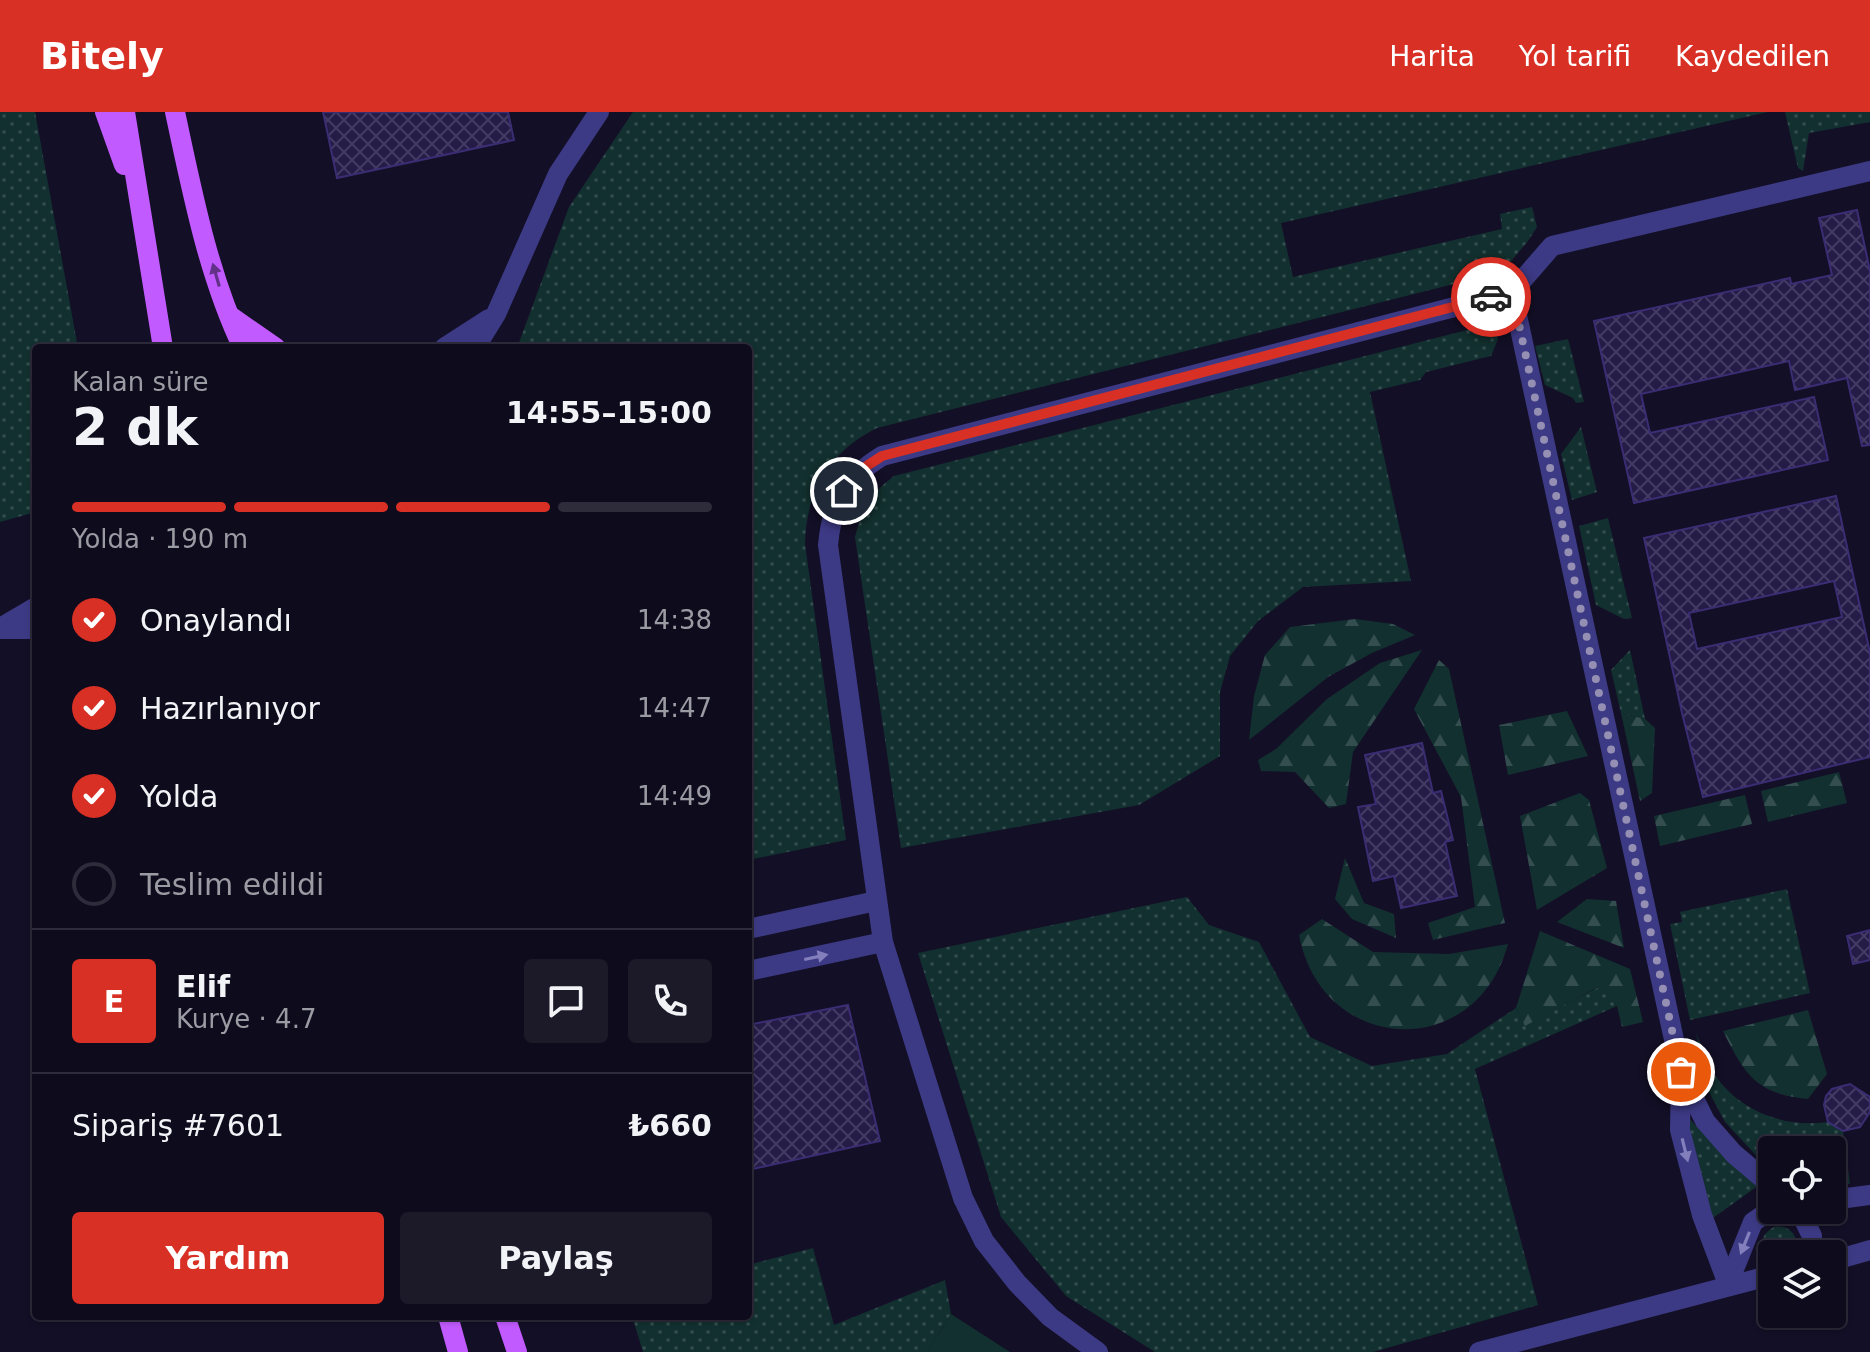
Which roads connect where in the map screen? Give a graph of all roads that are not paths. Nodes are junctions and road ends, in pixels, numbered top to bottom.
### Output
1 (105, 112) edge
2 (125, 112) edge
3 (175, 112) edge
4 (187, 112) edge
5 (599, 112) edge
6 (1870, 171) edge
7 (192, 194) junction
8 (140, 212) junction
9 (1512, 292) junction
10 (227, 314) junction
11 (496, 314) junction
12 (162, 344) edge
13 (241, 344) edge
14 (270, 344) edge
15 (450, 344) edge
16 (477, 344) edge
17 (32, 609) edge
18 (0, 628) edge
19 (32, 629) edge
20 (876, 901) junction
21 (752, 928) edge
22 (883, 942) junction
23 (752, 970) edge
24 (1681, 1072) junction
25 (1758, 1174) edge
26 (1870, 1195) edge
27 (1846, 1198) edge
28 (1758, 1219) edge
29 (1870, 1250) edge
30 (1846, 1257) edge
31 (1758, 1278) edge
32 (1728, 1284) junction
33 (449, 1320) edge
34 (506, 1320) edge
35 (458, 1352) edge
36 (517, 1352) edge
37 (1098, 1352) edge
38 (1479, 1352) edge

1 - 8 main road
2 - 8 main road
3 - 7 main road
4 - 7 main road
5 - 11 street
6 - 9 street
10 -> 7 main road
8 - 12 main road
9 - 20 street
9 - 24 street
10 - 13 main road
10 - 14 main road
11 - 15 street
11 - 16 street
17 - 18 street
18 - 19 street
20 - 21 street
20 - 22 street
23 -> 22 street
22 - 37 street
24 - 25 street
24 -> 32 street
26 - 27 street
28 -> 32 street
29 - 30 street
31 - 32 street
32 - 38 street
33 - 35 main road
34 - 36 main road

